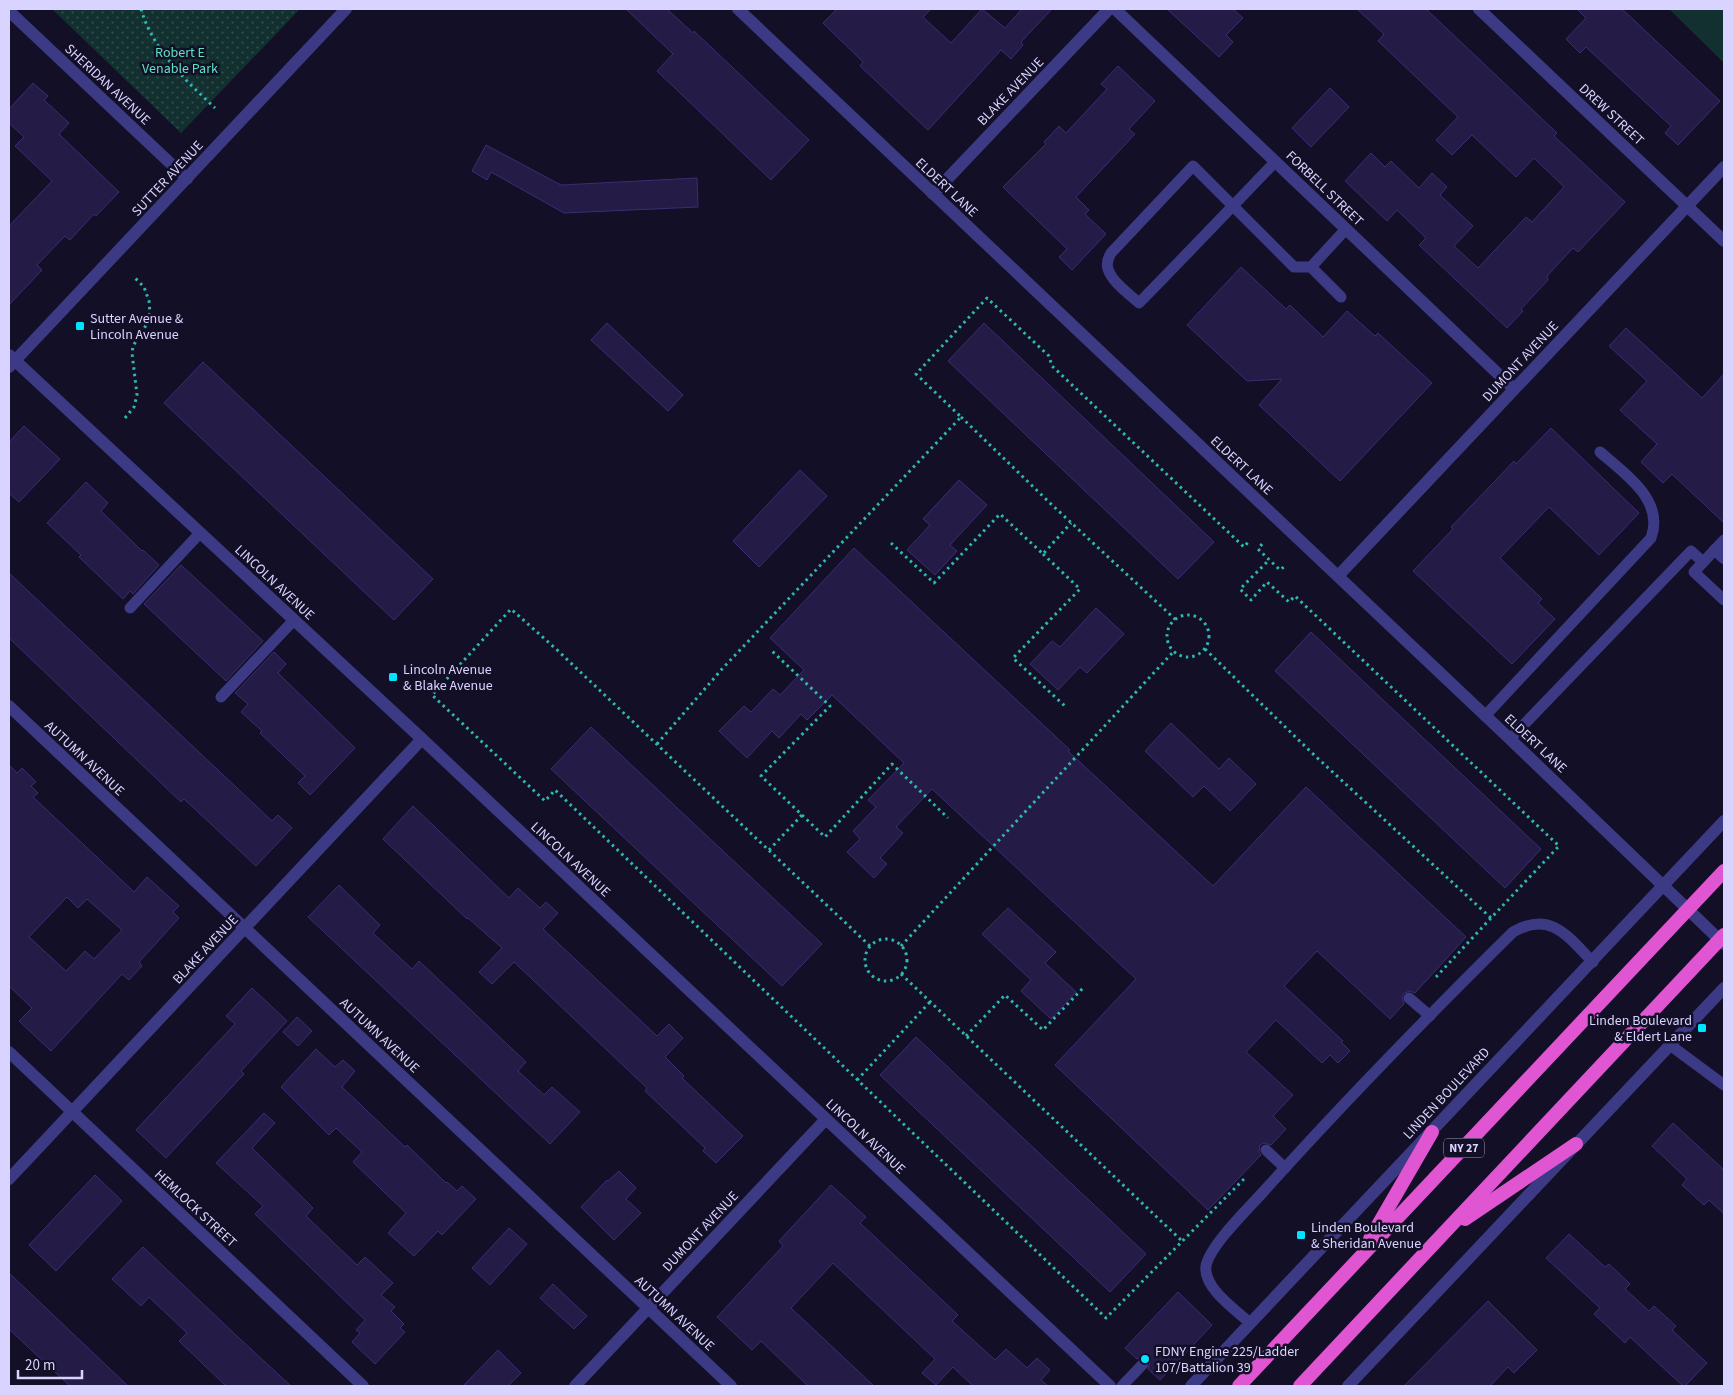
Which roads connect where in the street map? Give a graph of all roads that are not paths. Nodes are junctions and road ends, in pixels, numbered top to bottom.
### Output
1 (346, 9) edge
2 (738, 9) edge
3 (1109, 9) edge
4 (1115, 9) edge
5 (1479, 9) edge
6 (9, 11) edge
7 (1275, 162) junction
8 (1724, 167) edge
9 (187, 179) junction
10 (933, 194) junction
11 (1233, 206) junction
12 (1687, 206) junction
13 (1346, 229) junction
14 (1724, 241) edge
15 (1310, 268) junction
16 (1341, 297) dead end
17 (11, 361) edge
18 (1514, 389) junction
19 (1600, 452) dead end
20 (200, 533) junction
21 (1724, 540) edge
22 (1720, 554) edge
23 (1703, 562) junction
24 (1338, 576) junction
25 (1724, 600) edge
26 (130, 608) dead end
27 (294, 620) junction
28 (221, 697) dead end
29 (9, 706) edge
30 (1485, 716) junction
31 (422, 739) junction
32 (1510, 739) junction
33 (1724, 821) edge
34 (1724, 871) edge
35 (1664, 886) junction
36 (1689, 910) junction
37 (245, 929) junction
38 (1723, 940) edge
39 (1593, 962) junction
40 (1724, 988) edge
41 (1410, 998) dead end
42 (1430, 1016) junction
43 (1670, 1045) junction
44 (9, 1052) edge
45 (1724, 1085) edge
46 (72, 1112) junction
47 (826, 1119) junction
48 (1432, 1132) junction
49 (1576, 1144) junction
50 (1266, 1150) dead end
51 (1285, 1168) junction
52 (9, 1179) edge
53 (1444, 1233) junction
54 (1359, 1259) junction
55 (648, 1308) junction
56 (1250, 1324) junction
57 (1143, 1364) dead end
58 (363, 1386) edge
59 (575, 1386) edge
60 (731, 1386) edge
61 (1110, 1386) edge
62 (1122, 1386) edge
63 (1191, 1386) edge
64 (1239, 1386) edge
65 (1300, 1386) edge
66 (1348, 1386) edge

1 - 9 street, SUTTER AVENUE
2 - 10 street, ELDERT LANE
3 - 10 street, BLAKE AVENUE
4 - 7 street, FORBELL STREET
5 - 12 street, DREW STREET
6 - 9 street, SHERIDAN AVENUE
7 - 11 lane
7 - 13 street, FORBELL STREET
8 - 12 street, DUMONT AVENUE
9 - 17 street, SUTTER AVENUE
10 - 24 street, ELDERT LANE
11 - 11 lane
11 - 15 lane
12 - 14 street, DREW STREET
12 - 18 street, DUMONT AVENUE
13 - 15 lane
13 - 18 street, FORBELL STREET
15 - 16 lane
17 - 20 street, LINCOLN AVENUE
18 - 24 street, DUMONT AVENUE
19 - 30 lane
20 - 26 lane
20 - 27 street, LINCOLN AVENUE
21 - 22 lane
22 - 23 lane
23 - 25 lane
23 - 32 lane
24 - 30 street, ELDERT LANE
27 - 28 lane
27 - 31 street, LINCOLN AVENUE
29 - 37 street, AUTUMN AVENUE
30 - 32 street, ELDERT LANE
31 - 37 street, BLAKE AVENUE
31 - 47 street, LINCOLN AVENUE
32 - 35 street, ELDERT LANE
33 - 35 street, LINDEN BOULEVARD
34 - 36 highway, NY 27
35 - 36 street, ELDERT LANE
35 - 39 street, LINDEN BOULEVARD
36 - 38 street, ELDERT LANE
36 - 54 highway, NY 27
37 - 46 street, BLAKE AVENUE
37 - 55 street, AUTUMN AVENUE
38 - 53 highway
39 - 42 lane
39 - 48 street, LINDEN BOULEVARD
40 - 43 street
41 - 42 lane
42 - 51 lane
43 - 45 lane
43 - 49 street
44 - 46 street, HEMLOCK STREET
46 - 52 street, BLAKE AVENUE
46 - 58 street, HEMLOCK STREET
47 - 55 street, DUMONT AVENUE
47 - 61 street, LINCOLN AVENUE
48 - 54 highway
48 - 56 street, LINDEN BOULEVARD
49 - 53 highway
49 - 66 street
50 - 51 lane
51 - 56 lane
53 - 65 highway
54 - 64 highway, NY 27
55 - 59 street, DUMONT AVENUE
55 - 60 street, AUTUMN AVENUE
56 - 63 street, LINDEN BOULEVARD
57 - 62 lane

